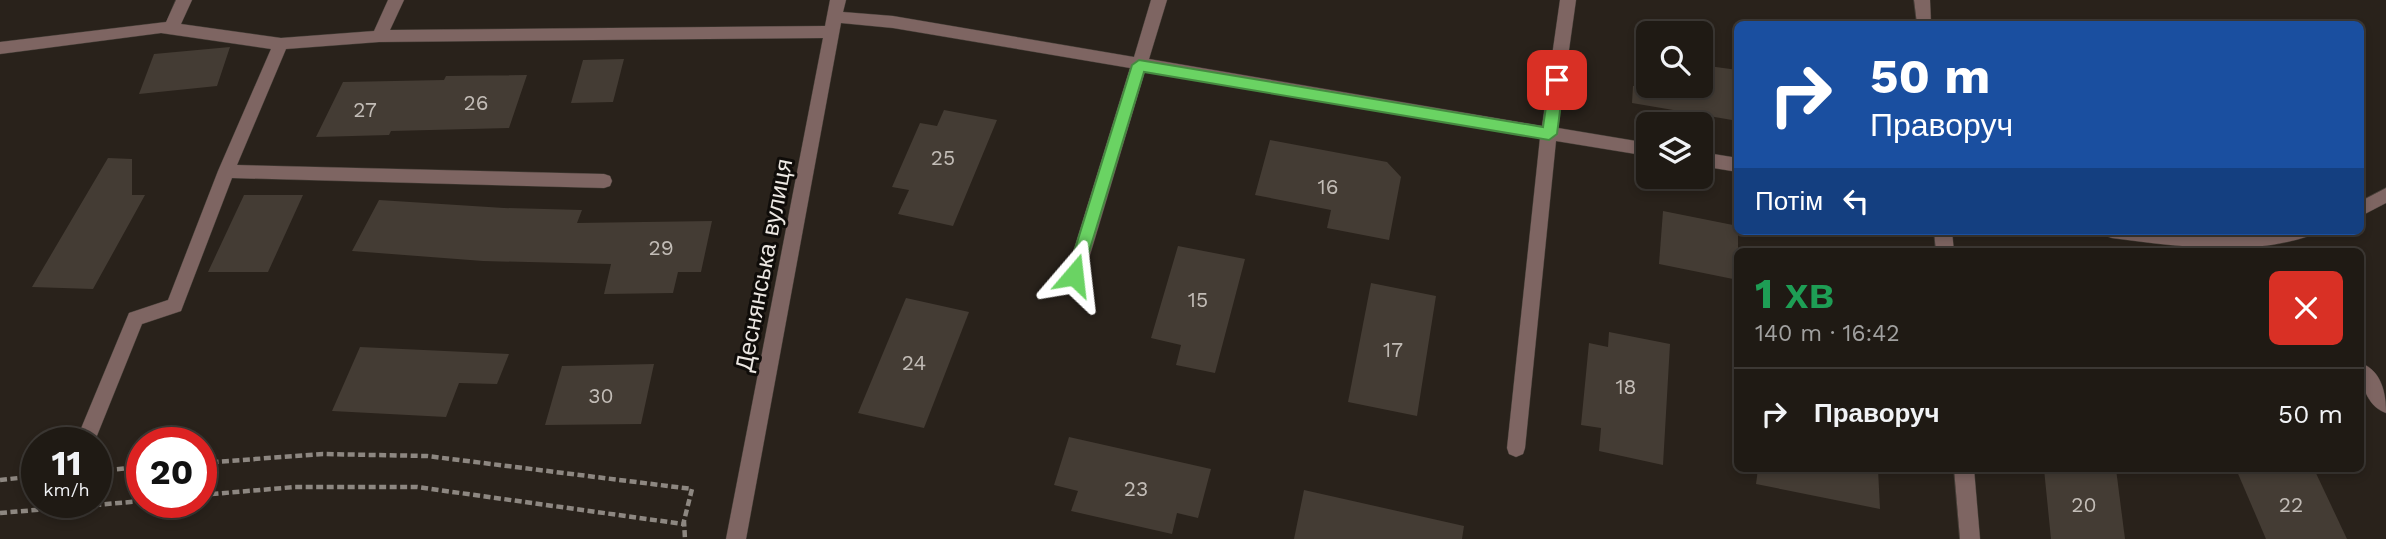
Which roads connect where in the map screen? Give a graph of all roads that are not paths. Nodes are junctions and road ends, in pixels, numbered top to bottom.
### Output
1 (184, 0) edge
2 (396, 0) edge
3 (1159, 0) edge
4 (1568, 0) edge
5 (1922, 0) edge
6 (836, 16) edge
7 (1924, 21) edge
8 (171, 29) junction
9 (379, 36) junction
10 (281, 44) junction
11 (0, 48) edge
12 (1139, 65) junction
13 (1549, 134) junction
14 (1636, 148) edge
15 (1713, 161) edge
16 (1734, 164) edge
17 (226, 171) junction
18 (604, 181) dead end
19 (2386, 195) edge
20 (2364, 207) edge
21 (2152, 235) edge
22 (2294, 235) edge
23 (2268, 246) edge
24 (1074, 275) dead end
25 (2364, 375) edge
26 (2386, 405) edge
27 (91, 427) edge
28 (1516, 447) dead end
29 (1964, 472) edge
30 (736, 539) edge
31 (1970, 539) edge

1 - 8 street
2 - 9 street
3 - 12 street
4 - 13 street
5 - 7 street
6 - 9 street
6 - 12 street
6 - 30 street, Деснянська вулиця
8 - 10 street
8 - 11 street
9 - 10 street
10 - 17 street
12 - 13 street
12 - 24 street
13 - 14 street
13 - 28 street
15 - 16 street
17 - 18 street
17 - 27 street
19 - 20 street
21 - 23 street
22 - 23 street
25 - 26 street
29 - 31 street

